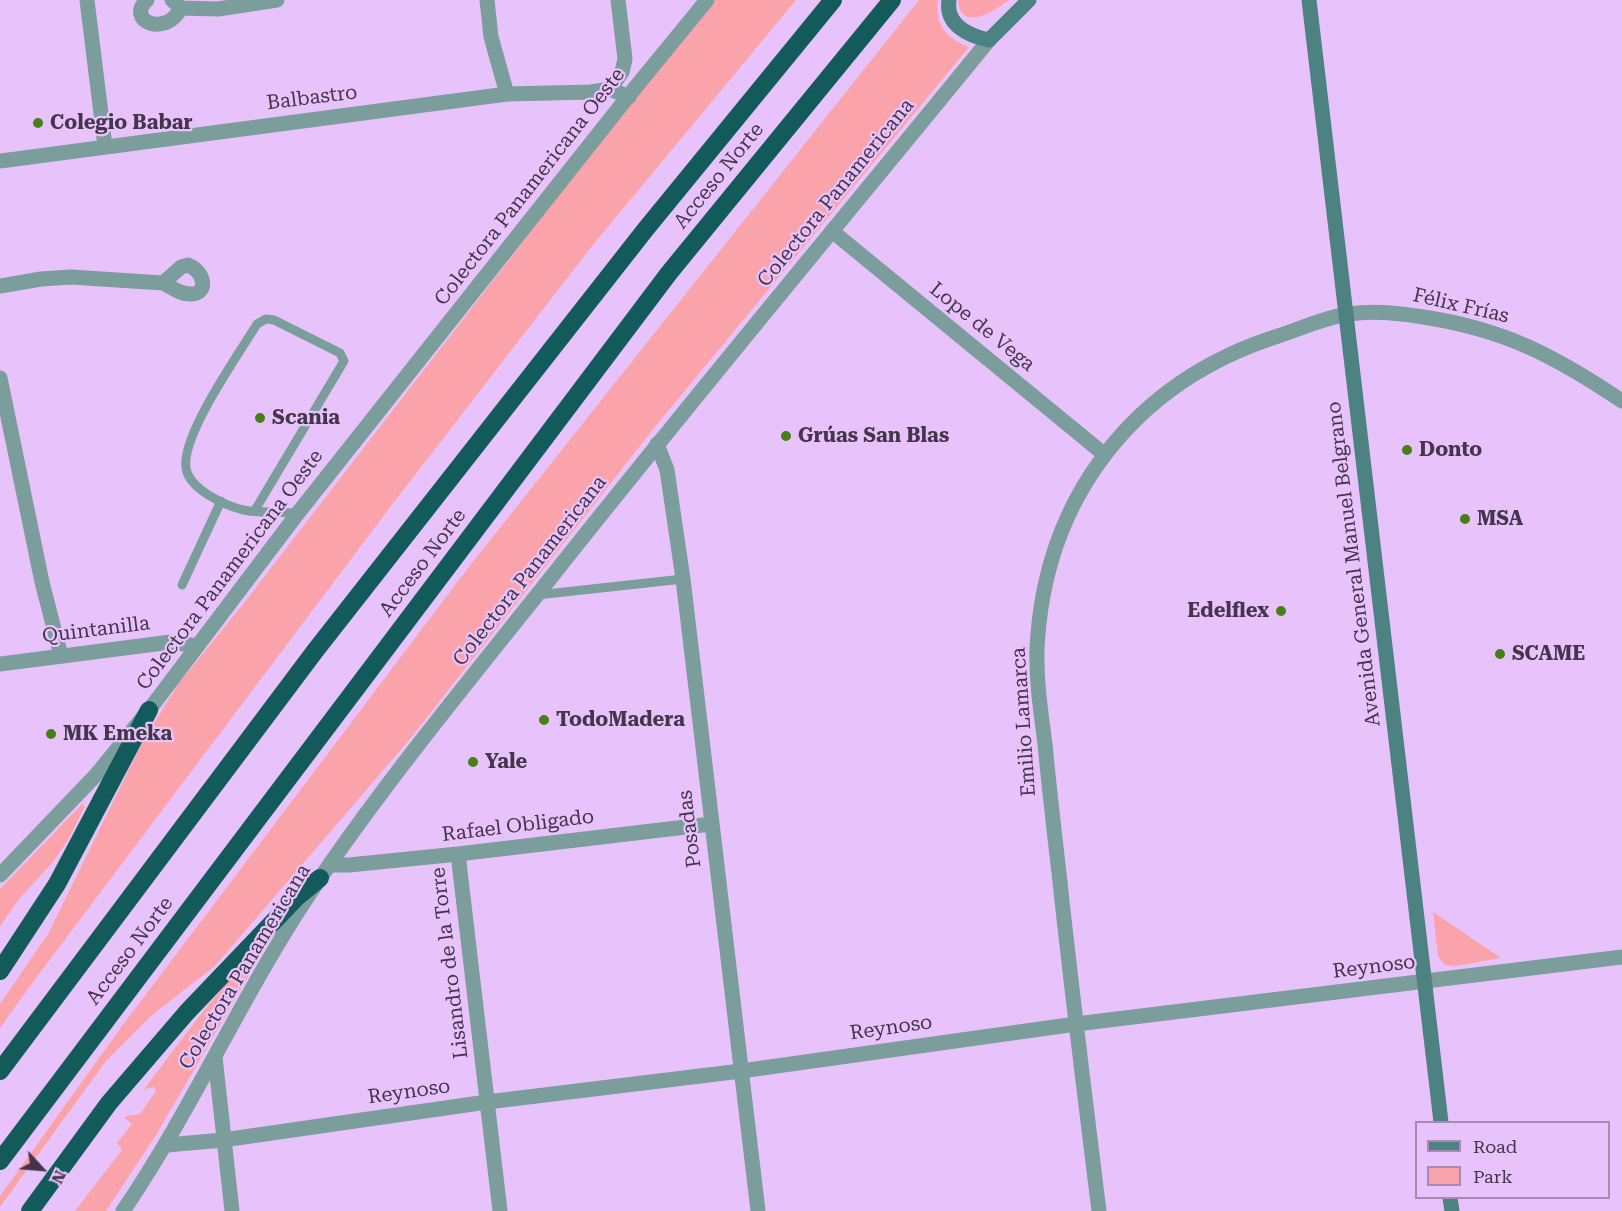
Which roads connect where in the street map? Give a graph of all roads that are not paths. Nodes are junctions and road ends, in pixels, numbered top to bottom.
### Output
1 (87, 0) edge
2 (147, 0) edge
3 (277, 0) edge
4 (487, 0) edge
5 (618, 0) edge
6 (707, 0) edge
7 (833, 0) edge
8 (892, 0) edge
9 (949, 0) edge
10 (1029, 0) edge
11 (1309, 0) edge
12 (176, 4) edge
13 (989, 40) junction
14 (610, 89) junction
15 (507, 94) junction
16 (629, 97) junction
17 (105, 146) junction
18 (0, 161) edge
19 (832, 231) junction
20 (163, 283) dead end
21 (0, 286) edge
22 (1346, 314) junction
23 (0, 378) edge
24 (1622, 401) edge
25 (657, 444) junction
26 (1105, 455) junction
27 (221, 501) junction
28 (255, 510) junction
29 (298, 513) junction
30 (683, 579) junction
31 (182, 585) dead end
32 (537, 595) junction
33 (197, 646) junction
34 (61, 656) junction
35 (0, 664) edge
36 (148, 710) junction
37 (711, 824) junction
38 (458, 854) junction
39 (325, 872) junction
40 (0, 875) edge
41 (1622, 957) edge
42 (0, 972) edge
43 (1424, 982) junction
44 (1076, 1024) junction
45 (215, 1057) junction
46 (0, 1071) edge
47 (741, 1071) junction
48 (487, 1102) junction
49 (1441, 1121) edge
50 (223, 1140) junction
51 (167, 1145) junction
52 (0, 1161) edge
53 (30, 1211) edge
54 (123, 1211) edge
55 (232, 1211) edge
56 (500, 1211) edge
57 (758, 1211) edge
58 (1099, 1211) edge

1 - 17 street
2 - 12 street
3 - 12 street
4 - 15 street
5 - 14 street
6 - 16 street, Colectora Panamericana Oeste
7 - 46 highway, Acceso Norte
8 - 52 highway, Acceso Norte
9 - 13 main road
10 - 13 main road, Colectora Panamericana
11 - 22 main road, Avenida General Manuel Belgrano
13 - 19 street, Colectora Panamericana
14 - 15 street, Balbastro
14 - 16 street, Balbastro
15 - 17 street, Balbastro
16 - 29 street, Colectora Panamericana Oeste
17 - 18 street, Balbastro
19 - 25 street, Colectora Panamericana
19 - 26 street, Lope de Vega
20 - 21 street
22 - 24 street, Félix Frías
22 - 26 street, Emilio Lamarca
22 - 43 main road, Avenida General Manuel Belgrano
23 - 34 street
25 - 30 street, Posadas
25 - 32 street, Colectora Panamericana
26 - 44 street, Emilio Lamarca
27 - 28 lane
27 - 28 lane
27 - 31 lane
28 - 29 lane
29 - 33 street, Colectora Panamericana Oeste
30 - 32 lane
30 - 37 street, Posadas
32 - 39 street, Colectora Panamericana
33 - 34 street, Quintanilla
33 - 36 street, Colectora Panamericana Oeste
34 - 35 street, Quintanilla
36 - 40 street, Colectora Panamericana Oeste
36 - 42 highway
37 - 38 street, Rafael Obligado
37 - 47 street, Posadas
38 - 39 street, Rafael Obligado
38 - 48 street, Lisandro de la Torre
39 - 45 street, Colectora Panamericana
39 - 53 highway
41 - 43 street, Reynoso
43 - 44 street, Reynoso
43 - 49 main road, Avenida General Manuel Belgrano
44 - 47 street, Reynoso
44 - 58 street, Emilio Lamarca
45 - 50 street
45 - 51 street, Colectora Panamericana
47 - 48 street, Reynoso
47 - 57 street, Posadas
48 - 50 street, Reynoso
48 - 56 street, Lisandro de la Torre
50 - 51 street, Reynoso
50 - 55 street
51 - 54 street, Colectora Panamericana

